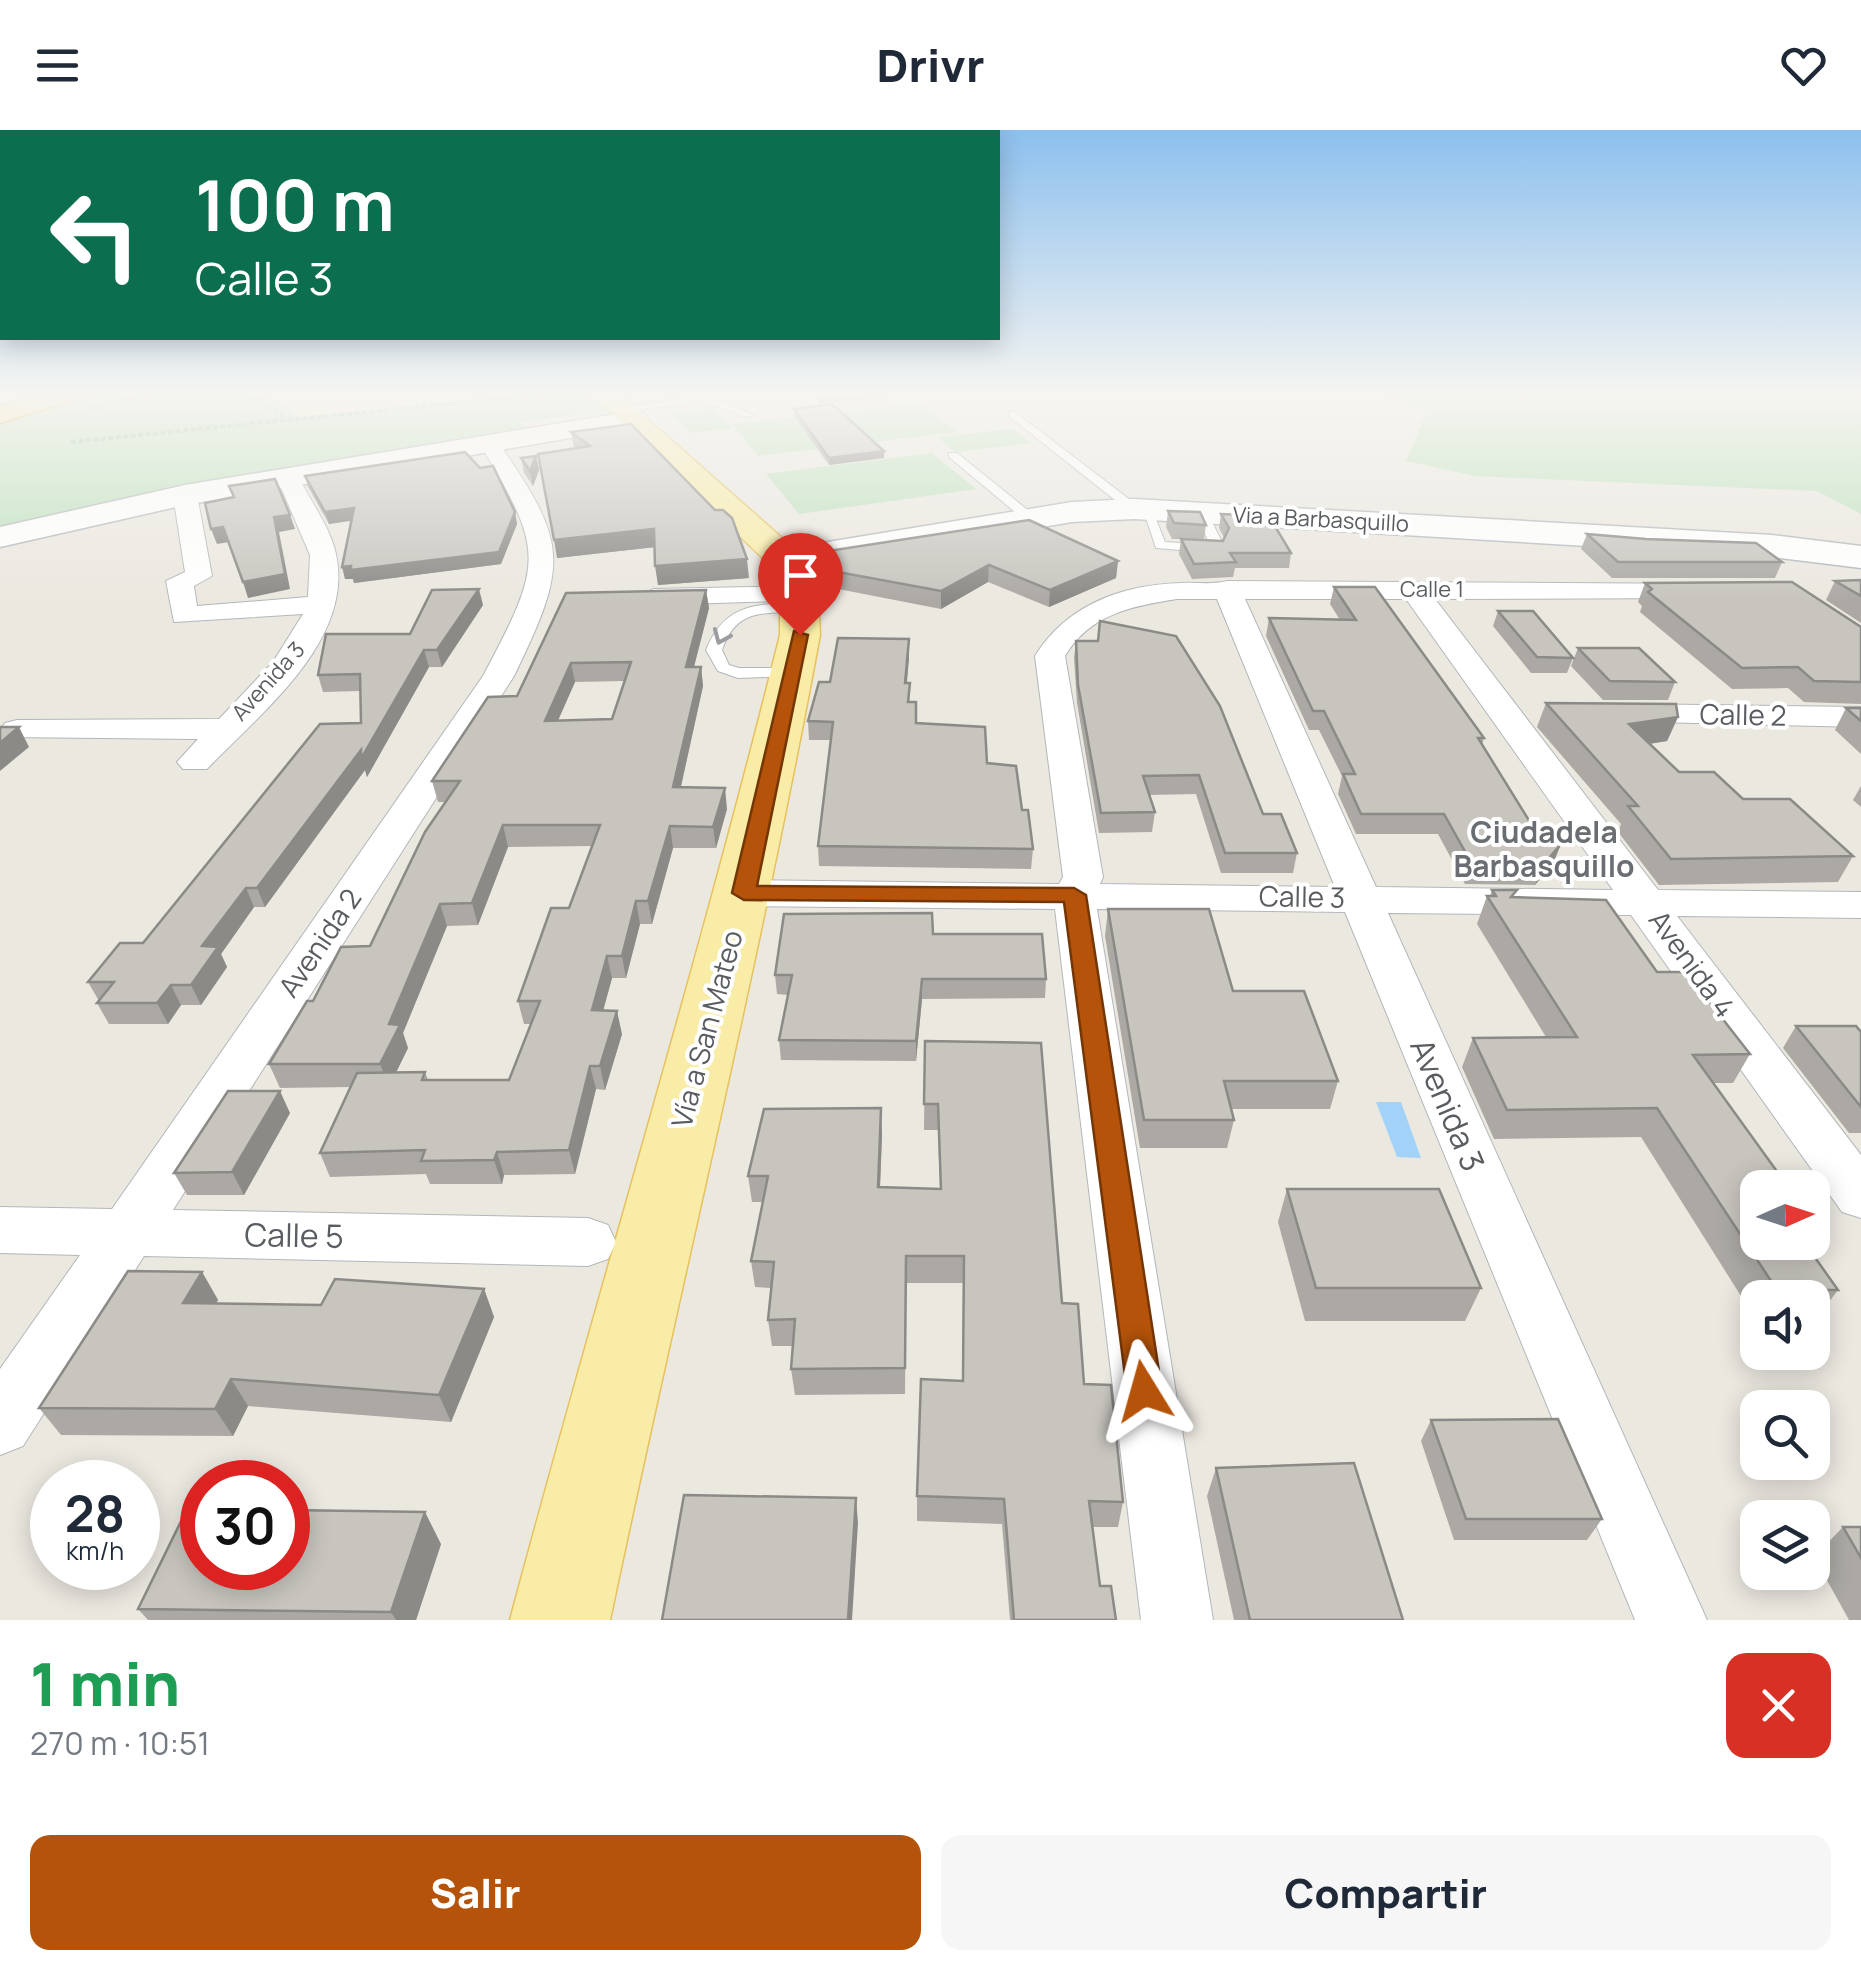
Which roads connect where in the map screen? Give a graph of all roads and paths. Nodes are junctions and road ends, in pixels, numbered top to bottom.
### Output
1 (374, 464) edge
2 (501, 464) edge
3 (675, 464) edge
4 (965, 464) edge
5 (1079, 464) edge
6 (288, 478) junction
7 (185, 495) junction
8 (1140, 509) junction
9 (1032, 519) junction
10 (0, 537) edge
11 (1861, 557) edge
12 (795, 587) junction
13 (1227, 589) junction
14 (1413, 589) junction
15 (1730, 590) edge
16 (630, 598) edge
17 (320, 604) junction
18 (791, 673) junction
19 (1585, 713) edge
20 (1861, 716) edge
21 (17, 730) edge
22 (224, 730) junction
23 (195, 762) dead end
24 (744, 893) junction
25 (1074, 895) junction
26 (1357, 898) junction
27 (1646, 901) junction
28 (1861, 906) edge
29 (1855, 1179) edge
30 (0, 1230) edge
31 (127, 1233) junction
32 (588, 1242) dead end
33 (0, 1424) edge
34 (560, 1620) edge
35 (1177, 1620) edge
36 (1671, 1620) edge

1 - 6 main road
2 - 31 street, Avenida 2
3 - 12 main road
4 - 9 lane
5 - 8 lane
6 - 7 main road
6 - 17 street, Avenida 3
7 - 10 main road
7 - 17 street
8 - 9 main road, Via a Barbasquillo
8 - 11 main road, Via a Barbasquillo
9 - 12 main road, Via a Barbasquillo
12 - 16 street
12 - 18 main road, Vía a San Mateo
12 -> 18 lane
13 - 14 street, Calle 1
13 - 25 street, Calle 1
13 - 26 street, Avenida 3
14 - 15 street, Calle 1
14 - 27 street, Avenida 4
17 - 22 street, Avenida 3
18 - 24 main road, Vía a San Mateo
19 - 20 street, Calle 2
21 - 22 street
22 - 23 street, Avenida 3
24 - 25 street, Calle 3
24 - 34 main road, Vía a San Mateo
25 - 26 street, Calle 3
25 - 35 street
26 - 27 street, Calle 3
26 - 36 street, Avenida 3
27 - 28 street, Calle 3
27 - 29 street, Avenida 4
30 - 31 street, Calle 5
31 - 32 street, Calle 5
31 - 33 street, Avenida 2

